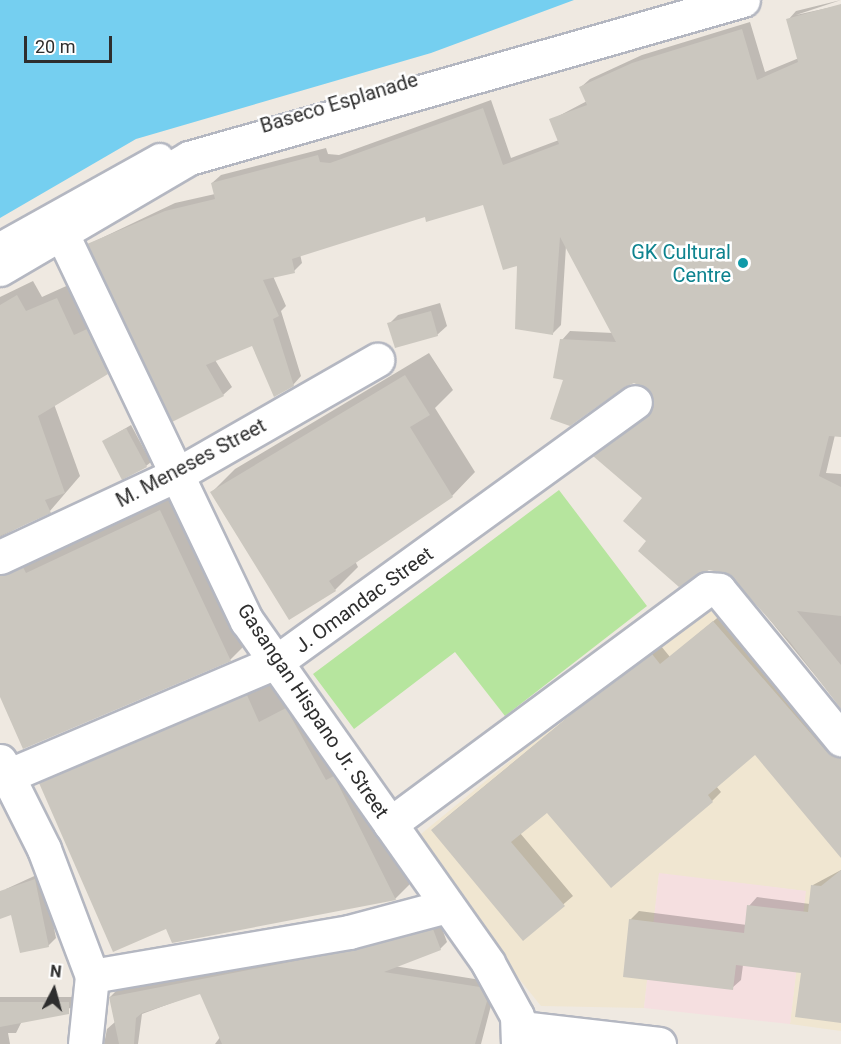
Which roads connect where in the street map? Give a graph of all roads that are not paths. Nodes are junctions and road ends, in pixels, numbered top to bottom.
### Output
1 (695, 0) edge
2 (743, 0) edge
3 (62, 234) junction
4 (0, 246) edge
5 (0, 269) edge
6 (377, 360) dead end
7 (635, 402) dead end
8 (176, 475) junction
9 (0, 557) edge
10 (276, 662) junction
11 (841, 739) edge
12 (3, 772) edge
13 (390, 824) junction
14 (447, 906) junction
15 (92, 976) junction
16 (519, 1036) edge
17 (84, 1044) edge
18 (659, 1044) edge

1 - 4 street, Baseco Esplanade
2 - 3 street
3 - 5 street
3 - 8 street, Gasangan Hispano Jr. Street
6 - 8 street, M. Meneses Street
7 - 10 street, J. Omandac Street
8 - 9 street, M. Meneses Street
8 - 10 street, Gasangan Hispano Jr. Street
10 - 12 street, J. Omandac Street
10 - 13 street, Gasangan Hispano Jr. Street
11 - 13 street
12 - 15 street
13 - 14 street, Gasangan Hispano Jr. Street
14 - 15 street
14 - 16 street, Gasangan Hispano Jr. Street
15 - 17 street
16 - 18 street

